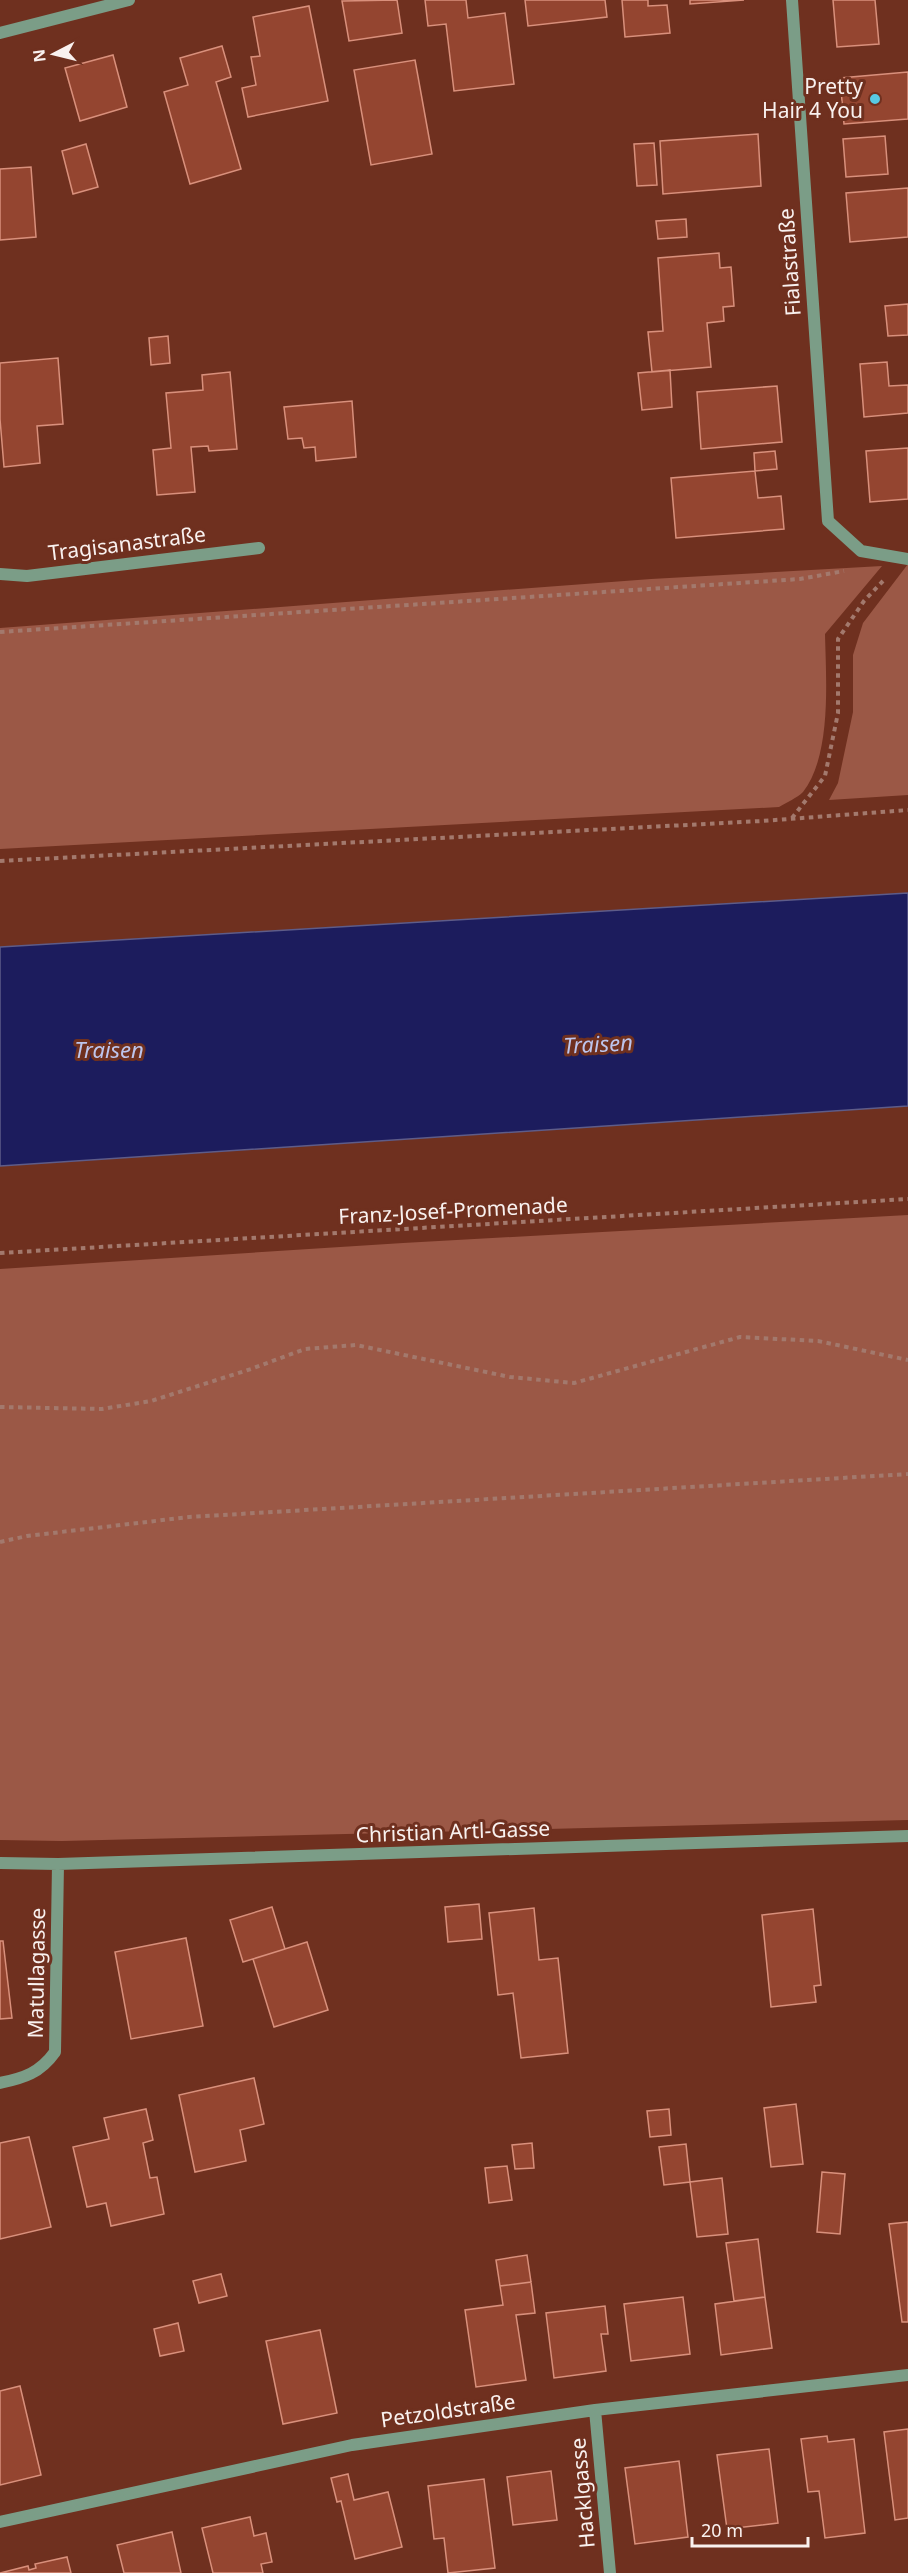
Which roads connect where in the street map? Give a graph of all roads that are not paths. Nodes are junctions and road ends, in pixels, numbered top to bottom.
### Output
1 (129, 0) edge
2 (792, 0) edge
3 (0, 33) edge
4 (259, 548) dead end
5 (906, 559) edge
6 (0, 574) edge
7 (908, 1836) edge
8 (0, 1863) edge
9 (58, 1864) junction
10 (0, 2083) edge
11 (908, 2375) edge
12 (595, 2410) junction
13 (0, 2522) edge
14 (610, 2573) edge

1 - 3 street
2 - 5 street, Fialastraße
4 - 6 street, Tragisanastraße
7 - 9 street, Christian Artl-Gasse
8 - 9 street, Christian Artl-Gasse
9 - 10 street, Matullagasse
11 - 12 street, Petzoldstraße
12 - 13 street, Petzoldstraße
12 - 14 street, Hacklgasse

